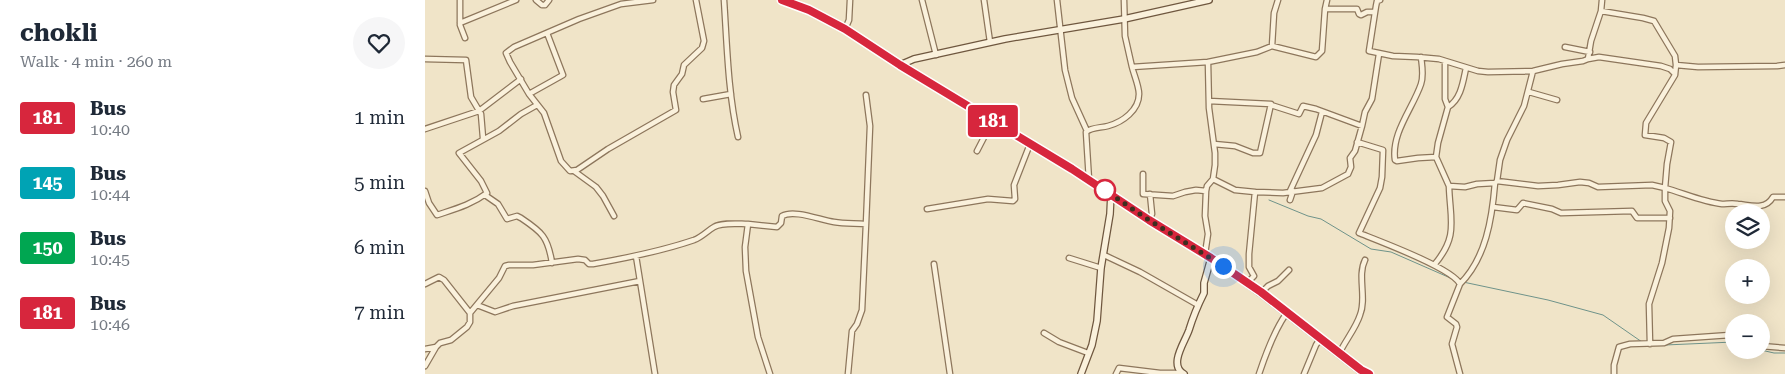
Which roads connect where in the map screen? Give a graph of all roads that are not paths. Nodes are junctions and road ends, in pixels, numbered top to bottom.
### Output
1 (459, 0) edge
2 (516, 0) edge
3 (535, 0) edge
4 (549, 0) edge
5 (653, 0) edge
6 (696, 0) edge
7 (724, 0) edge
8 (782, 0) edge
9 (850, 0) edge
10 (923, 0) edge
11 (984, 0) edge
12 (1057, 0) edge
13 (1124, 0) edge
14 (1209, 0) edge
15 (1278, 0) edge
16 (1327, 0) edge
17 (1380, 0) edge
18 (1602, 0) edge
19 (1325, 9) junction
20 (1601, 11) junction
21 (1375, 12) junction
22 (1124, 19) junction
23 (460, 23) junction
24 (845, 29) junction
25 (1059, 30) junction
26 (547, 33) junction
27 (465, 38) dead end
28 (990, 42) junction
29 (1272, 46) junction
30 (1565, 46) dead end
31 (1590, 52) junction
32 (1379, 54) junction
33 (935, 55) junction
34 (1421, 57) junction
35 (425, 59) edge
36 (1588, 59) junction
37 (1445, 61) junction
38 (1208, 62) junction
39 (1677, 64) junction
40 (900, 65) junction
41 (1785, 65) edge
42 (1132, 67) junction
43 (1466, 68) junction
44 (1533, 72) junction
45 (1675, 75) junction
46 (521, 80) junction
47 (1529, 92) junction
48 (529, 94) junction
49 (731, 94) junction
50 (866, 95) dead end
51 (703, 100) dead end
52 (1557, 100) dead end
53 (1209, 101) junction
54 (537, 105) junction
55 (1271, 105) junction
56 (1447, 107) junction
57 (479, 111) junction
58 (1322, 112) junction
59 (993, 120) junction
60 (1362, 126) junction
61 (425, 129) edge
62 (1087, 131) junction
63 (738, 137) dead end
64 (483, 138) junction
65 (1357, 142) junction
66 (1030, 144) junction
67 (1213, 144) junction
68 (1383, 150) junction
69 (977, 151) dead end
70 (1394, 152) junction
71 (1436, 157) junction
72 (571, 172) junction
73 (1143, 174) dead end
74 (1213, 179) junction
75 (1089, 180) junction
76 (1496, 182) junction
77 (1449, 186) junction
78 (1665, 188) junction
79 (425, 191) edge
80 (1206, 191) junction
81 (1292, 191) junction
82 (1255, 192) junction
83 (1111, 193) junction
84 (1150, 194) junction
85 (485, 195) junction
86 (1785, 197) edge
87 (1015, 199) junction
88 (1290, 200) dead end
89 (1018, 206) dead end
90 (1493, 207) junction
91 (927, 209) dead end
92 (437, 215) junction
93 (614, 216) dead end
94 (1670, 218) junction
95 (1149, 220) junction
96 (437, 222) dead end
97 (748, 224) junction
98 (867, 224) junction
99 (1104, 255) junction
100 (636, 256) junction
101 (1208, 256) junction
102 (1069, 258) dead end
103 (1365, 260) dead end
104 (552, 263) junction
105 (934, 264) dead end
106 (1434, 265) junction
107 (1101, 268) junction
108 (1289, 270) dead end
109 (640, 281) junction
110 (1247, 283) junction
111 (425, 284) edge
112 (1460, 284) junction
113 (1261, 292) junction
114 (477, 305) junction
115 (1198, 305) junction
116 (470, 313) junction
117 (1286, 314) junction
118 (1044, 333) dead end
119 (1725, 335) edge
120 (1320, 339) junction
121 (1649, 344) junction
122 (436, 347) junction
123 (1770, 347) edge
124 (1785, 348) edge
125 (425, 349) edge
126 (1088, 353) junction
127 (1339, 354) junction
128 (425, 366) edge
129 (1182, 373) edge
130 (655, 374) edge
131 (770, 374) edge
132 (848, 374) edge
133 (950, 374) edge
134 (1081, 374) edge
135 (1116, 374) edge
136 (1259, 374) edge
137 (1304, 374) edge
138 (1369, 374) edge
139 (1459, 374) edge
140 (1614, 374) edge

1 - 23 street
2 - 23 street
3 - 4 street
5 - 26 street
6 - 72 street
7 - 49 street
8 - 24 main road
9 - 24 street
10 - 33 street
11 - 28 street
12 - 25 street
13 - 22 street
14 - 22 main road
15 - 29 street
16 - 19 street
17 - 21 street
18 - 20 street
19 - 21 street
19 - 29 street
20 - 31 street
20 - 39 street
21 - 32 street
22 - 25 main road
22 - 42 street
23 - 27 street
24 - 40 main road
25 - 28 main road
25 - 62 street
26 - 46 street
26 - 48 street
28 - 33 main road
29 - 38 street
30 - 31 street
31 - 36 street
32 - 34 street
32 - 60 street
33 - 40 main road
34 - 37 street
34 - 70 street
35 - 57 street
36 - 44 street
36 - 45 street
37 - 43 street
37 - 56 street
38 - 42 street
38 - 53 street
39 - 41 street
39 - 45 street
40 - 59 main road
42 - 62 street
43 - 44 street
43 - 56 street
44 - 47 street
45 - 78 street
46 - 48 street
46 - 57 street
47 - 52 street
47 - 76 street
48 - 54 street
49 - 51 street
49 - 63 street
50 - 98 street
53 - 55 street
53 - 67 street
54 - 64 street
54 - 72 street
55 - 58 street
55 - 67 street
56 - 71 street
57 - 61 street
57 - 64 street
58 - 60 street
58 - 81 street
59 - 66 main road
59 - 69 street
60 - 65 street
62 - 75 street
64 - 85 street
65 - 68 street
65 - 81 street
66 - 75 main road
66 - 87 street
67 - 74 street
68 - 70 street
68 - 106 street
70 - 71 street
71 - 77 street
72 - 93 street
73 - 84 street
74 - 80 street
74 - 82 street
75 - 83 main road
76 - 77 street
76 - 78 street
76 - 90 street
77 - 106 street
78 - 86 street
78 - 94 street
79 - 92 street
80 - 84 street
80 - 101 street
81 - 82 street
81 - 88 street
82 - 110 street
83 - 95 main road
83 - 99 main road
84 - 95 street
85 - 92 street
85 - 104 street
87 - 89 street
87 - 91 street
90 - 94 street
90 - 112 street
92 - 96 street
94 - 121 street
95 - 101 main road
97 - 98 street
97 - 100 street
97 - 131 street
98 - 132 street
99 - 107 main road
99 - 115 street
100 - 104 street
100 - 109 street
101 - 110 main road
101 - 115 main road
102 - 107 street
103 - 127 street
104 - 114 street
105 - 133 street
106 - 112 street
107 - 126 main road
108 - 113 street
109 - 114 street
109 - 130 street
110 - 113 main road
111 - 116 street
112 - 139 street
113 - 117 main road
114 - 116 street
115 - 129 main road
116 - 122 street
117 - 120 main road
117 - 136 street
118 - 126 street
119 - 121 street
120 - 127 main road
120 - 137 street
121 - 140 street
122 - 125 street
122 - 128 street
123 - 124 street
126 - 134 main road
127 - 138 main road
129 - 135 street

